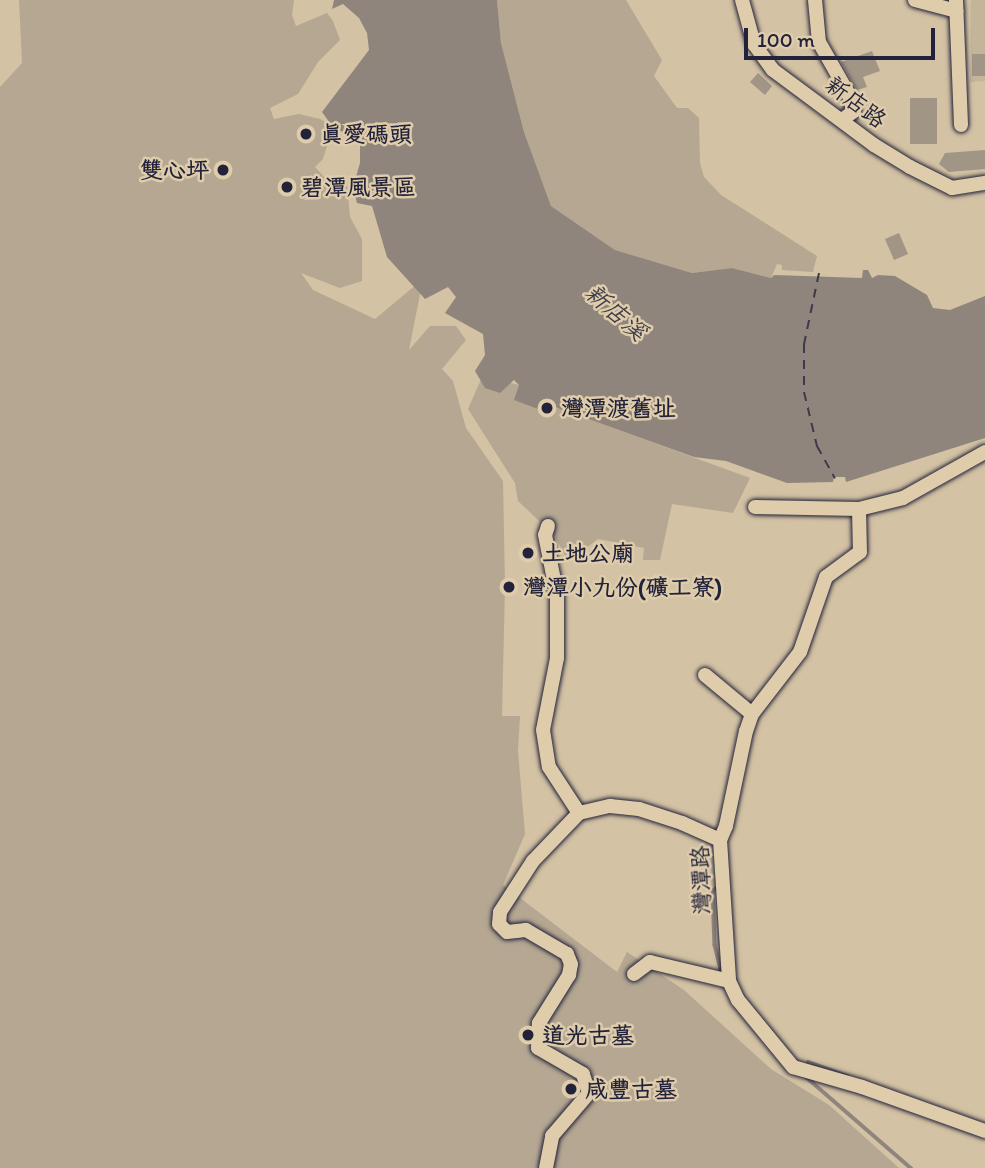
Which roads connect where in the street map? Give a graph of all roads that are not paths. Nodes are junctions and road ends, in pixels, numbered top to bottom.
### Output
1 (742, 0) edge
2 (815, 0) edge
3 (915, 0) edge
4 (957, 6) edge
5 (842, 120) junction
6 (961, 125) dead end
7 (985, 183) edge
8 (985, 452) edge
9 (755, 507) dead end
10 (859, 509) junction
11 (548, 526) dead end
12 (705, 675) dead end
13 (752, 714) junction
14 (579, 813) junction
15 (720, 840) junction
16 (634, 974) dead end
17 (729, 981) junction
18 (985, 1131) edge
19 (546, 1168) edge

1 - 5 street, 新店路
2 - 5 street
3 - 4 street
4 - 6 street
5 - 7 street, 新店路
8 - 10 street
9 - 10 street
10 - 13 street, 灣潭路
11 - 14 street
12 - 13 street
13 - 15 street, 灣潭路
14 - 15 street
14 - 19 street
15 - 17 street, 灣潭路
16 - 17 street
17 - 18 street, 灣潭路

